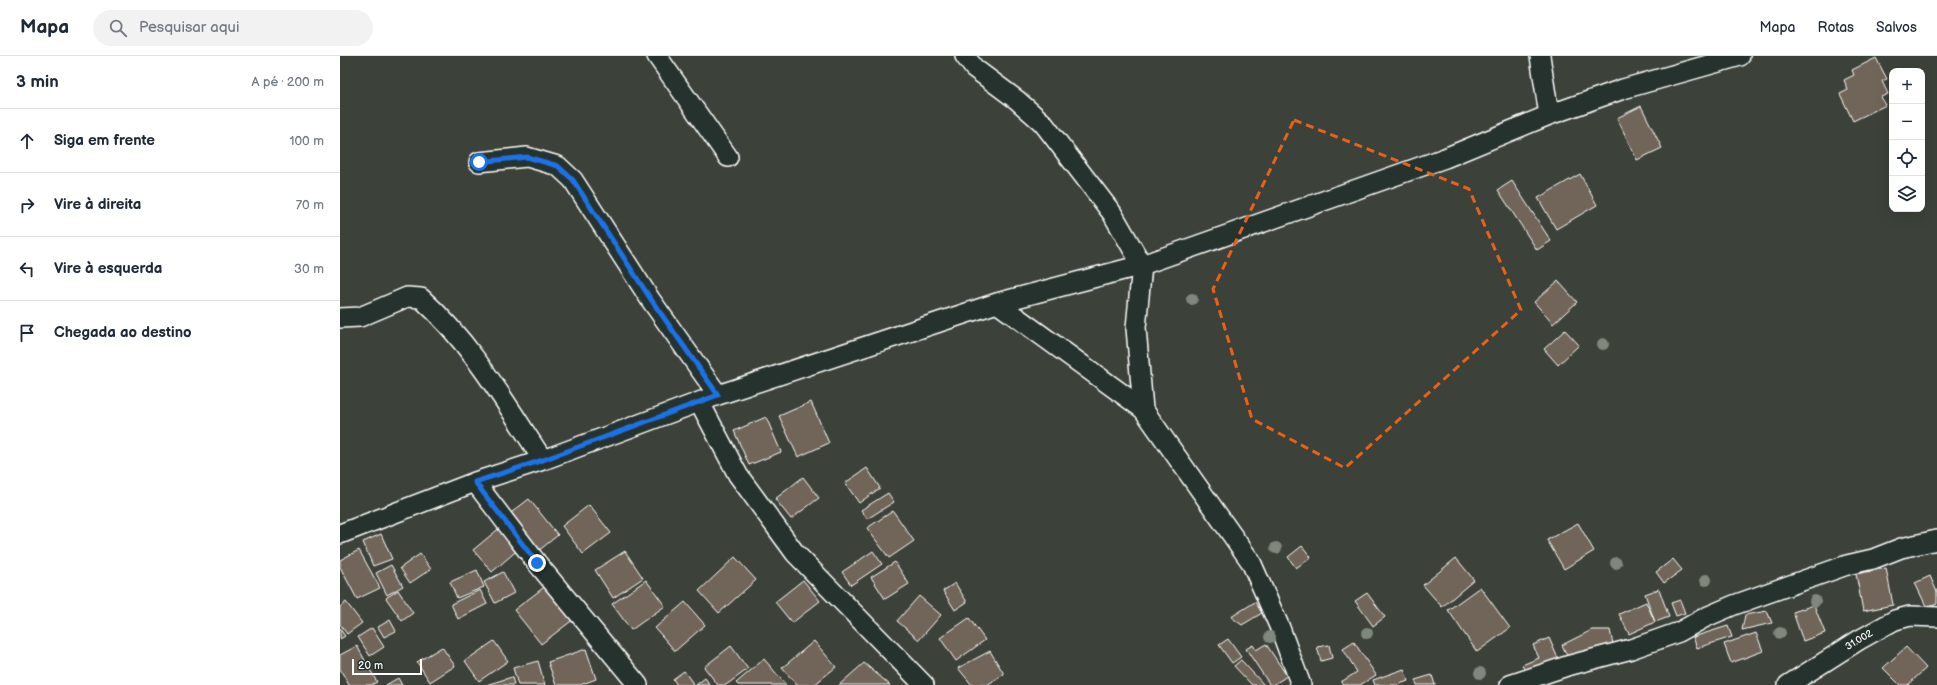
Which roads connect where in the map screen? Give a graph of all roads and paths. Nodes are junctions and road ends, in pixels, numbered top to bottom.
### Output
1 (656, 56) edge
2 (965, 56) edge
3 (1540, 56) edge
4 (1740, 56) edge
5 (1549, 115) junction
6 (728, 157) dead end
7 (479, 162) dead end
8 (1142, 265) junction
9 (997, 303) junction
10 (340, 318) edge
11 (718, 395) junction
12 (700, 403) junction
13 (1143, 409) junction
14 (543, 460) junction
15 (475, 482) junction
16 (340, 534) edge
17 (1937, 540) edge
18 (1937, 617) edge
19 (638, 685) edge
20 (924, 685) edge
21 (1301, 685) edge
22 (1510, 685) edge
23 (1788, 685) edge

1 - 6 street
2 - 8 street
3 - 5 street
4 - 5 street
5 - 8 street
7 - 11 street
8 - 9 street
8 - 13 street
9 - 11 street
9 - 13 street
10 - 14 street
11 - 12 street
12 - 14 street
12 - 20 street
13 - 21 street
14 - 15 street
15 - 16 street
15 - 19 street
17 - 22 street
18 - 23 street, 31.002

